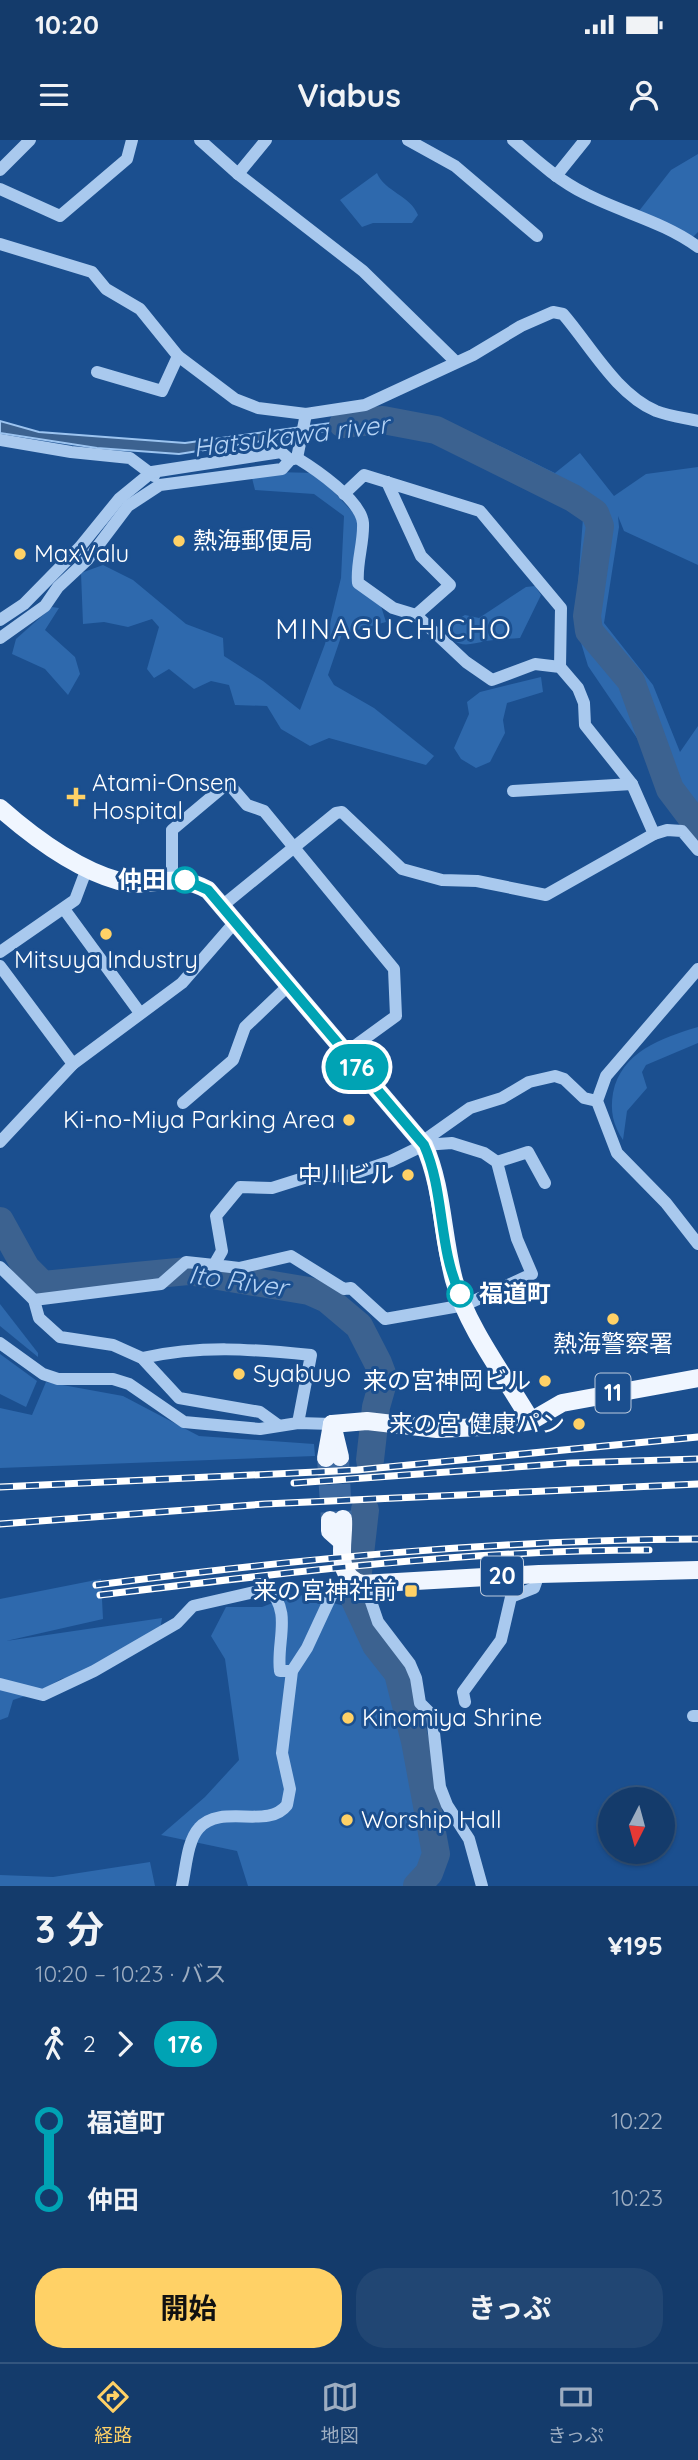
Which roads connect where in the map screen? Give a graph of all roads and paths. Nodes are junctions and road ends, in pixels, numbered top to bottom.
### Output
1 (30, 140) edge
2 (132, 140) edge
3 (200, 140) edge
4 (265, 140) edge
5 (408, 140) edge
6 (513, 140) edge
7 (585, 140) edge
8 (0, 170) edge
9 (238, 174) junction
10 (556, 176) junction
11 (0, 189) edge
12 (537, 236) dead end
13 (0, 244) edge
14 (698, 247) edge
15 (178, 356) junction
16 (455, 361) junction
17 (97, 372) dead end
18 (305, 416) junction
19 (698, 421) edge
20 (0, 440) edge
21 (296, 454) junction
22 (246, 457) junction
23 (152, 472) junction
24 (249, 473) junction
25 (387, 482) junction
26 (160, 485) junction
27 (344, 494) junction
28 (416, 615) junction
29 (0, 620) edge
30 (0, 638) edge
31 (560, 667) junction
32 (632, 784) junction
33 (513, 791) dead end
34 (0, 808) edge
35 (654, 834) junction
36 (293, 848) junction
37 (698, 850) edge
38 (87, 868) junction
39 (172, 878) junction
40 (222, 906) junction
41 (64, 909) junction
42 (235, 922) junction
43 (0, 952) edge
44 (0, 966) edge
45 (698, 969) edge
46 (288, 986) junction
47 (140, 1013) junction
48 (345, 1053) junction
49 (73, 1064) junction
50 (597, 1101) junction
51 (183, 1103) dead end
52 (0, 1142) edge
53 (423, 1143) junction
54 (497, 1162) junction
55 (545, 1183) dead end
56 (698, 1244) edge
57 (214, 1265) junction
58 (0, 1267) edge
59 (34, 1300) junction
60 (465, 1305) junction
61 (0, 1343) edge
62 (142, 1358) junction
63 (698, 1378) edge
64 (531, 1421) junction
65 (298, 1423) junction
66 (332, 1424) junction
67 (278, 1425) junction
68 (333, 1457) tunnel mouth
69 (336, 1520) tunnel mouth
70 (698, 1570) edge
71 (539, 1574) junction
72 (357, 1581) junction
73 (292, 1671) junction
74 (0, 1684) edge
75 (465, 1702) dead end
76 (182, 1886) edge
77 (482, 1886) edge

1 - 8 street
2 - 11 street
3 - 9 street
4 - 9 street
5 - 12 street
6 - 10 street
7 - 10 street
9 - 16 street
10 - 14 street
13 - 15 street
15 - 17 street
15 - 18 street
16 - 18 street
16 - 19 street
18 - 21 street
20 - 23 street
21 - 22 street
21 - 24 street
21 - 27 street
22 - 23 street
22 - 24 street
23 - 26 street
23 - 29 street
24 - 26 street
25 - 27 street
25 - 28 street
25 - 31 street
26 - 30 street
27 - 28 street
28 - 31 street
31 - 32 street
32 - 33 street
32 - 35 street
34 - 38 main road
35 - 36 street
35 - 37 street
36 - 39 street
36 - 40 street
36 - 48 street
38 - 39 main road
38 - 41 street
39 - 40 main road
40 - 42 main road
41 - 43 street
41 - 47 street
42 - 46 main road
42 - 47 street
44 - 49 street
45 - 50 street
46 - 48 main road
46 - 51 street
47 - 49 street
48 - 53 main road
49 - 52 street
50 - 53 street
50 - 56 street
53 - 54 street
53 - 57 street
53 - 60 main road
54 - 55 street
54 - 60 street
57 - 59 street
57 - 60 street
58 - 59 street
59 - 62 street
60 - 64 main road
61 - 67 street
62 - 65 street
62 - 67 street
63 - 64 main road, 11
64 - 66 main road
65 - 66 street
65 - 67 street
66 - 68 main road
69 - 72 main road
70 - 71 main road, 20
71 - 72 main road, 20
71 - 75 street
72 - 73 street
72 - 77 street
73 - 74 street
73 - 76 street

